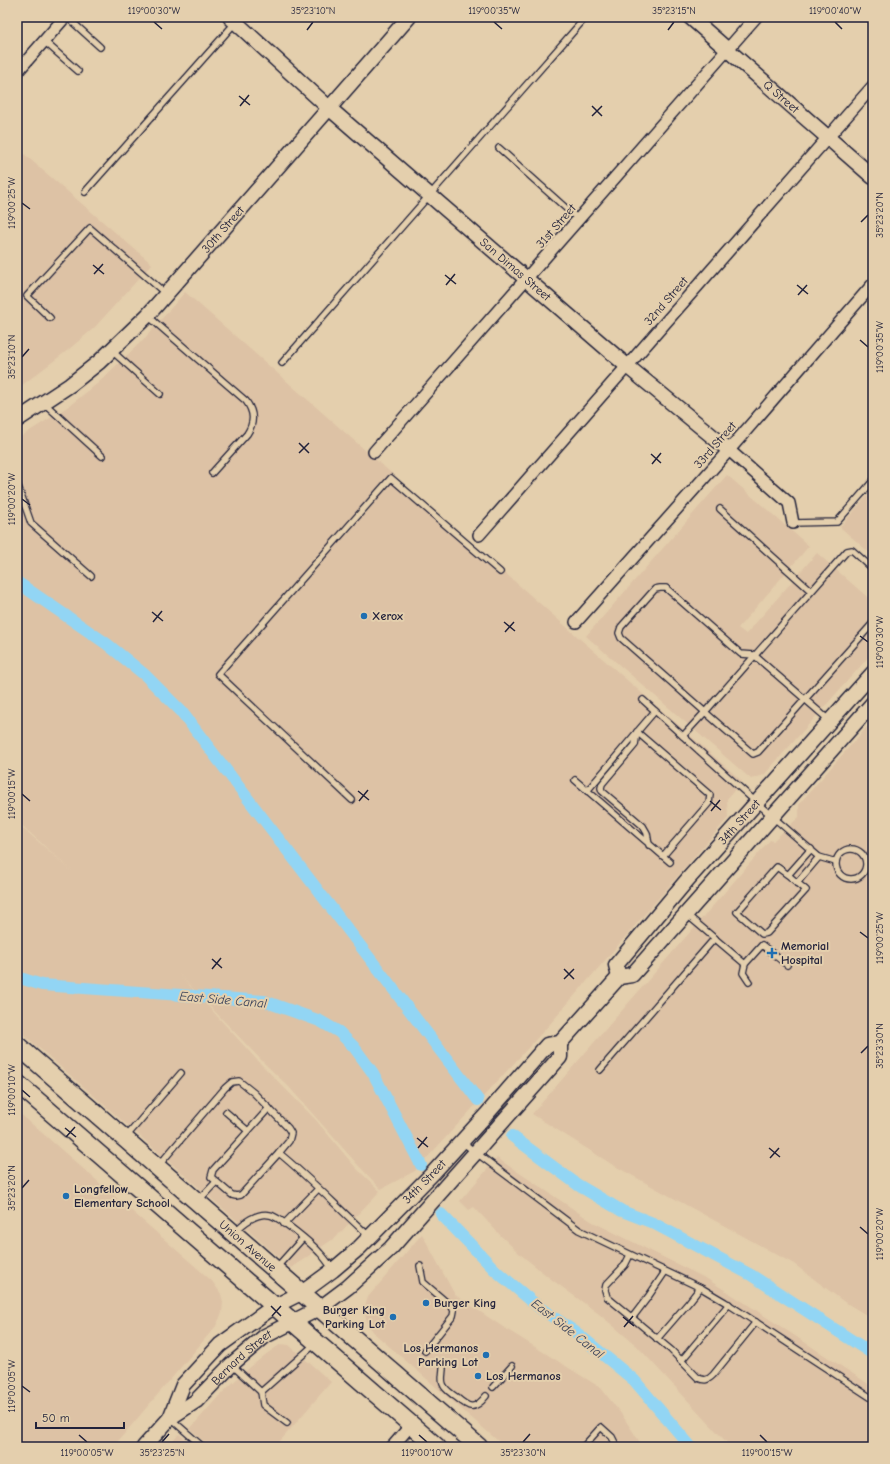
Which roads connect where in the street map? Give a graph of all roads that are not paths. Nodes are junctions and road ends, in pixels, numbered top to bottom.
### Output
1 (66, 17) edge
2 (409, 17) edge
3 (586, 17) edge
4 (690, 17) edge
5 (756, 17) edge
6 (235, 19) edge
7 (44, 41) junction
8 (100, 47) dead end
9 (727, 50) junction
10 (78, 71) dead end
11 (17, 72) edge
12 (873, 86) edge
13 (329, 108) junction
14 (828, 137) junction
15 (499, 148) dead end
16 (873, 177) edge
17 (85, 192) dead end
18 (430, 194) junction
19 (578, 219) junction
20 (527, 278) junction
21 (873, 284) edge
22 (166, 294) junction
23 (147, 316) junction
24 (50, 318) dead end
25 (112, 350) junction
26 (282, 363) dead end
27 (627, 366) junction
28 (160, 394) dead end
29 (44, 403) junction
30 (17, 420) edge
31 (729, 450) junction
32 (374, 452) dead end
33 (102, 456) dead end
34 (212, 473) dead end
35 (873, 481) edge
36 (17, 483) edge
37 (720, 509) dead end
38 (793, 523) joint
39 (479, 535) dead end
40 (873, 568) edge
41 (500, 572) dead end
42 (91, 576) dead end
43 (811, 591) junction
44 (576, 622) dead end
45 (873, 622) edge
46 (754, 655) junction
47 (873, 673) edge
48 (643, 700) dead end
49 (806, 700) junction
50 (873, 703) edge
51 (655, 711) junction
52 (705, 712) junction
53 (830, 721) junction
54 (637, 732) junction
55 (683, 736) junction
56 (575, 780) dead end
57 (586, 791) junction
58 (352, 800) dead end
59 (757, 803) junction
60 (772, 816) junction
61 (649, 845) junction
62 (811, 849) junction
63 (663, 856) junction
64 (819, 857) junction
65 (670, 862) dead end
66 (836, 862) junction
67 (870, 862) edge
68 (788, 875) junction
69 (797, 883) junction
70 (686, 914) junction
71 (714, 938) junction
72 (745, 964) junction
73 (787, 965) dead end
74 (619, 977) junction
75 (749, 982) dead end
76 (560, 1043) junction
77 (18, 1047) edge
78 (600, 1070) dead end
79 (181, 1074) dead end
80 (17, 1083) edge
81 (269, 1108) junction
82 (226, 1112) dead end
83 (248, 1131) junction
84 (125, 1139) junction
85 (462, 1142) junction
86 (280, 1153) junction
87 (476, 1153) junction
88 (157, 1167) junction
89 (216, 1182) junction
90 (318, 1189) junction
91 (197, 1201) junction
92 (284, 1224) junction
93 (234, 1233) junction
94 (370, 1237) junction
95 (303, 1238) junction
96 (630, 1255) junction
97 (420, 1266) dead end
98 (275, 1269) junction
99 (333, 1270) junction
100 (665, 1272) junction
101 (700, 1288) junction
102 (303, 1292) junction
103 (729, 1304) junction
104 (273, 1306) junction
105 (320, 1308) junction
106 (632, 1318) junction
107 (292, 1322) junction
108 (756, 1322) junction
109 (657, 1339) junction
110 (316, 1343) junction
111 (425, 1351) dead end
112 (681, 1361) junction
113 (232, 1364) junction
114 (512, 1366) dead end
115 (443, 1368) dead end
116 (493, 1387) dead end
117 (261, 1392) junction
118 (486, 1396) dead end
119 (873, 1399) edge
120 (170, 1418) junction
121 (287, 1423) dead end
122 (411, 1425) junction
123 (144, 1447) edge
124 (203, 1447) edge
125 (392, 1447) edge
126 (437, 1447) edge
127 (479, 1447) edge
128 (583, 1447) edge
129 (617, 1447) edge

1 - 7 street
1 - 8 lane
2 - 13 street, 30th Street
3 - 18 lane
4 - 9 street, Q Street
5 - 9 street, 31st Street
6 - 13 street, San Dimas Street
6 - 17 lane
7 - 10 lane
7 - 11 street
9 - 14 street, Q Street
9 - 19 street, 31st Street
12 - 14 street, 32nd Street
13 - 18 street, San Dimas Street
13 - 22 street, 30th Street
14 - 16 street, Q Street
14 - 27 street, 32nd Street
15 - 19 lane
18 - 20 street, San Dimas Street
18 - 26 lane
19 - 20 street, 31st Street
20 - 27 street, San Dimas Street
20 - 32 street, 31st Street
21 - 31 street, 33rd Street
22 - 23 street, 30th Street
22 - 24 lane
23 - 25 street, 30th Street
23 - 34 lane
25 - 28 lane
25 - 29 street, 30th Street
27 - 31 street, San Dimas Street
27 - 39 street, 32nd Street
29 - 30 street, 30th Street
29 - 33 lane
31 - 38 street, San Dimas Street
31 - 44 street, 33rd Street
35 - 38 lane
36 - 42 lane
37 - 43 lane
40 - 43 lane
41 - 58 lane
43 - 46 lane
45 - 49 lane
46 - 49 lane
46 - 52 lane
46 - 52 lane
47 - 53 street, 34th Street
48 - 51 lane
49 - 52 lane
49 - 53 lane
50 - 60 street, 34th Street
51 - 54 lane
51 - 55 lane
52 - 55 lane
53 - 59 street, 34th Street
54 - 57 lane
54 - 61 lane
54 - 63 lane
55 - 59 lane
56 - 57 lane
57 - 61 lane
59 - 60 lane
59 - 74 street, 34th Street
60 - 62 lane
60 - 70 street, 34th Street
61 - 63 lane
62 - 64 lane
62 - 68 lane
63 - 65 lane
64 - 66 lane
64 - 69 lane
66 - 67 lane
66 - 67 lane
68 - 69 lane
68 - 69 lane
70 - 71 lane
70 - 74 street, 34th Street
71 - 72 lane
71 - 78 lane
72 - 73 lane
72 - 75 lane
74 - 76 street, 34th Street
76 - 85 street, 34th Street
76 - 87 street, 34th Street
77 - 84 main road, Union Avenue
79 - 84 lane
80 - 104 main road
81 - 83 lane
81 - 86 lane
81 - 88 lane
82 - 83 lane
83 - 89 lane
84 - 88 main road, Union Avenue
85 - 87 lane
85 - 94 street, 34th Street
86 - 89 lane
86 - 90 lane
87 - 96 lane
87 - 105 street, 34th Street
88 - 91 main road, Union Avenue
89 - 91 lane
90 - 92 lane
90 - 94 lane
91 - 93 main road, Union Avenue
92 - 93 lane
92 - 95 lane
93 - 98 main road, Union Avenue
94 - 99 street, 34th Street
95 - 98 lane
95 - 99 lane
96 - 100 lane
96 - 106 lane
97 - 111 lane
98 - 102 main road, Union Avenue
99 - 102 street, 34th Street
100 - 101 lane
100 - 106 lane
101 - 103 lane
101 - 109 lane
102 - 104 street, 34th Street
102 - 105 main road, Union Avenue
103 - 108 lane
103 - 112 lane
104 - 107 main road
104 - 120 street, Bernard Street
105 - 107 street, Bernard Street
105 - 127 main road, Union Avenue
106 - 109 lane
107 - 110 main road
107 - 113 street, Bernard Street
108 - 112 lane
108 - 119 lane
109 - 112 lane
110 - 117 lane
110 - 122 main road
113 - 117 lane
113 - 120 street, Bernard Street
114 - 116 lane
115 - 118 lane
117 - 121 lane
120 - 123 street, Bernard Street
120 - 124 lane
122 - 125 street
122 - 126 main road
128 - 129 lane

